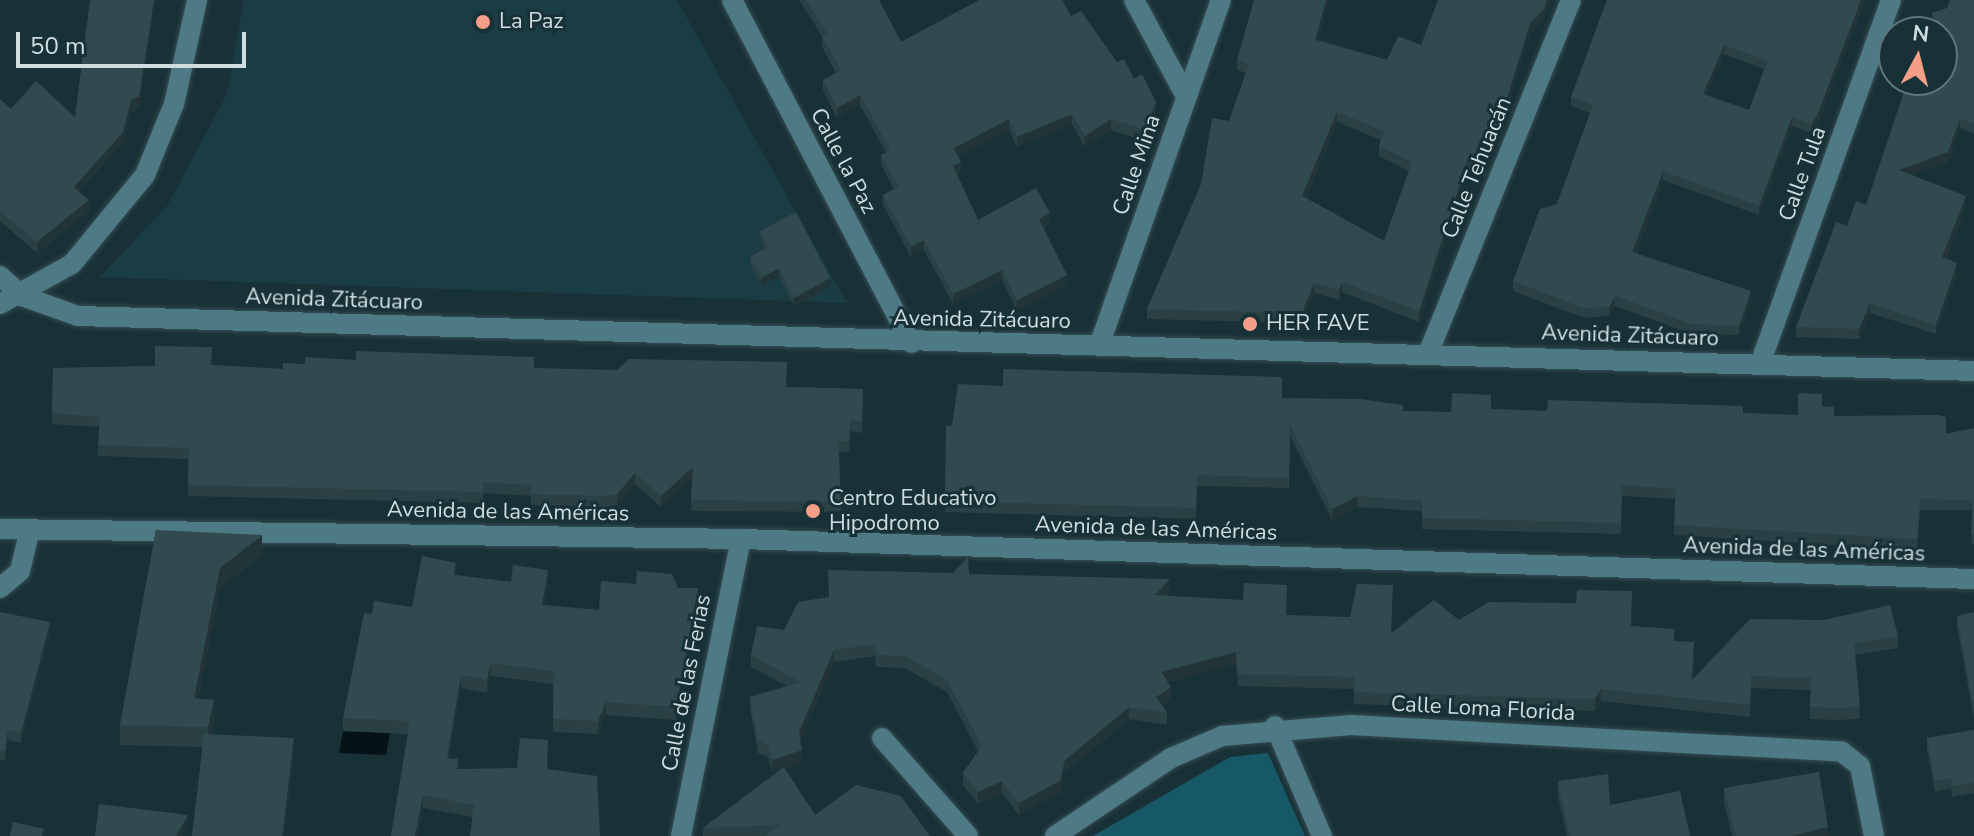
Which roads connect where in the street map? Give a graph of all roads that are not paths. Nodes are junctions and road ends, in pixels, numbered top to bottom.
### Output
1 (197, 0) edge
2 (732, 0) edge
3 (1134, 0) edge
4 (1221, 0) edge
5 (1571, 0) edge
6 (1891, 0) edge
7 (1186, 96) junction
8 (0, 276) edge
9 (22, 296) junction
10 (0, 304) edge
11 (911, 343) junction
12 (1099, 346) junction
13 (1428, 354) junction
14 (1760, 364) junction
15 (1974, 371) edge
16 (0, 529) edge
17 (30, 529) junction
18 (741, 539) junction
19 (1974, 579) edge
20 (0, 588) edge
21 (1275, 726) junction
22 (882, 738) dead end
23 (681, 836) edge
24 (968, 836) edge
25 (1055, 836) edge
26 (1322, 836) edge
27 (1874, 836) edge

1 - 9 street
2 - 11 street, Calle la Paz
3 - 7 street
4 - 7 street, Calle Mina
5 - 13 street, Calle Tehuacán
6 - 14 street, Calle Tula
7 - 12 street, Calle Mina
8 - 9 street, Avenida Zitácuaro
9 - 10 street
9 - 11 street, Avenida Zitácuaro
11 - 12 street, Avenida Zitácuaro
12 - 13 street, Avenida Zitácuaro
13 - 14 street, Avenida Zitácuaro
14 - 15 street, Avenida Zitácuaro
16 - 17 street, Avenida de las Américas
17 - 18 street, Avenida de las Américas
17 - 20 street
18 - 19 street, Avenida de las Américas
18 - 23 street, Calle de las Ferias
21 - 25 street, Calle Loma Florida
21 - 26 street
21 - 27 street, Calle Loma Florida
22 - 24 street

